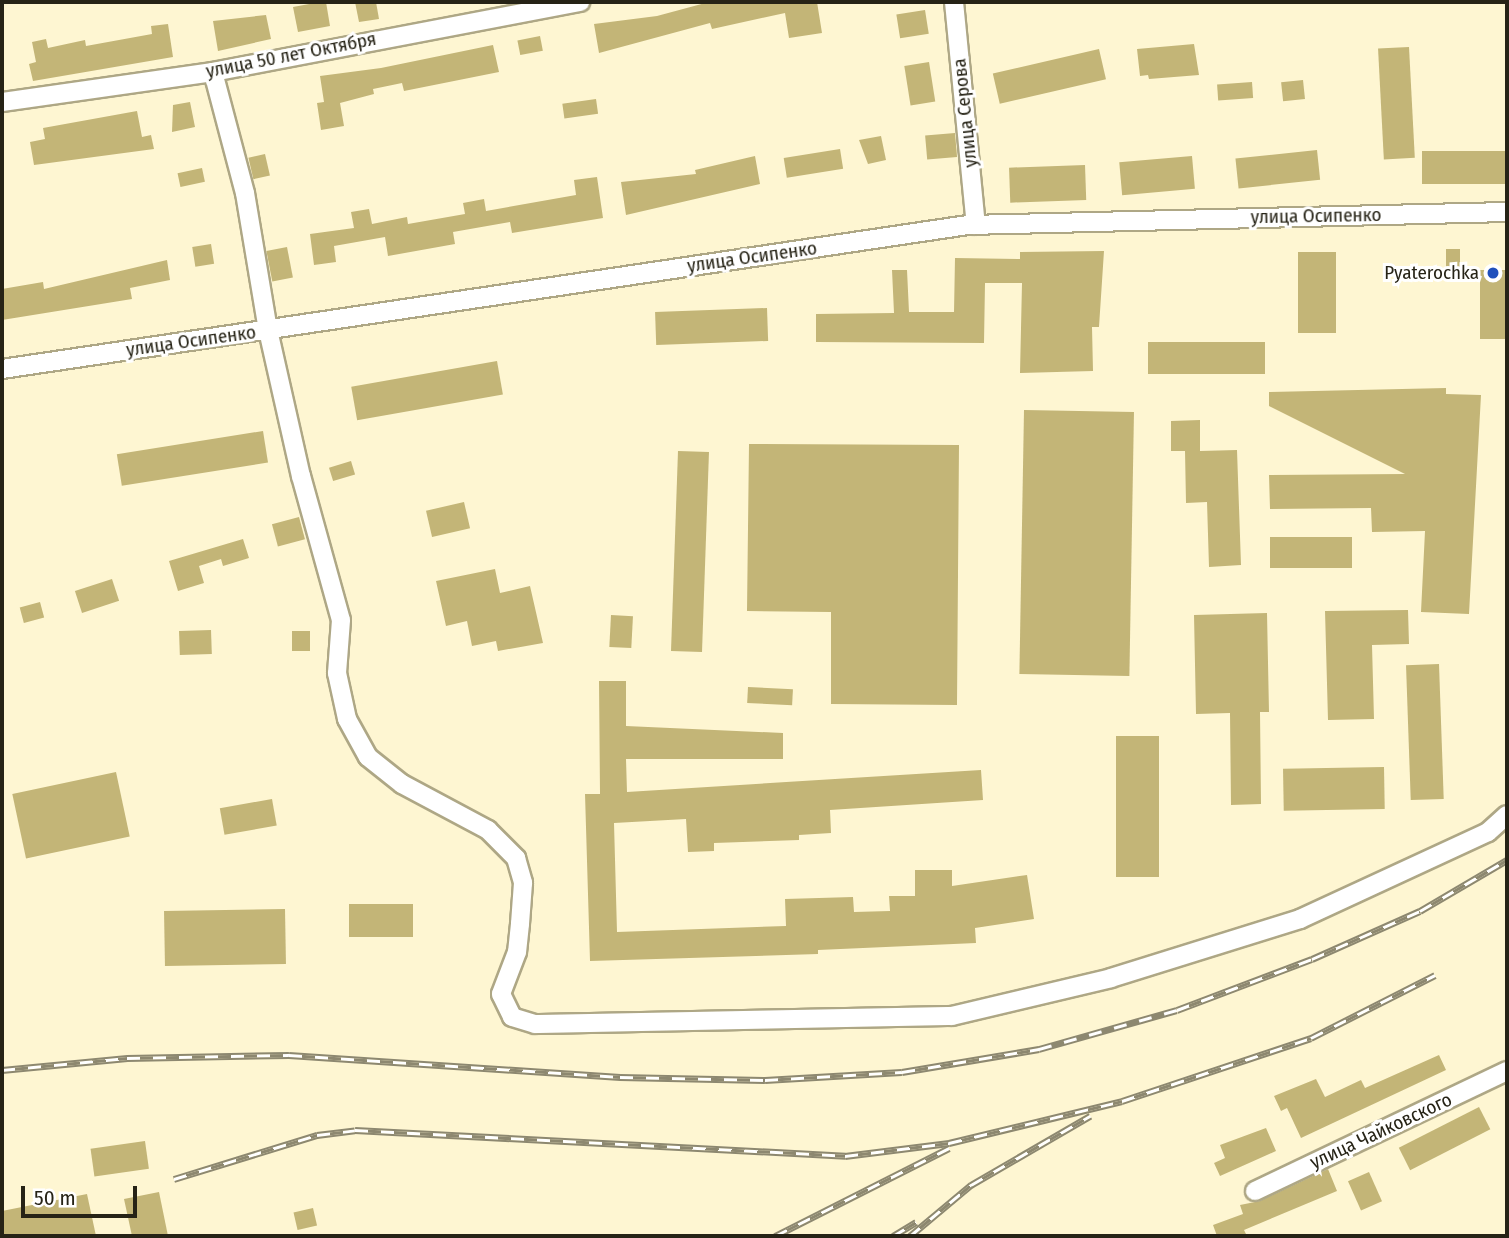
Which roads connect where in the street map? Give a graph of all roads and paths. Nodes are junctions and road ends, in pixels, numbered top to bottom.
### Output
1 (580, 2) edge
2 (954, 2) edge
3 (213, 72) junction
4 (2, 102) edge
5 (1507, 212) edge
6 (976, 225) junction
7 (268, 330) junction
8 (2, 369) edge
9 (1507, 815) edge
10 (1507, 1071) edge
11 (1255, 1191) dead end

1 - 3 street, улица 50 лет Октября
2 - 6 street, улица Серова
3 - 4 street, улица 50 лет Октября
3 - 7 street
5 - 6 street, улица Осипенко
6 - 7 street, улица Осипенко
7 - 8 street, улица Осипенко
7 - 9 street
10 - 11 street, улица Чайковского

